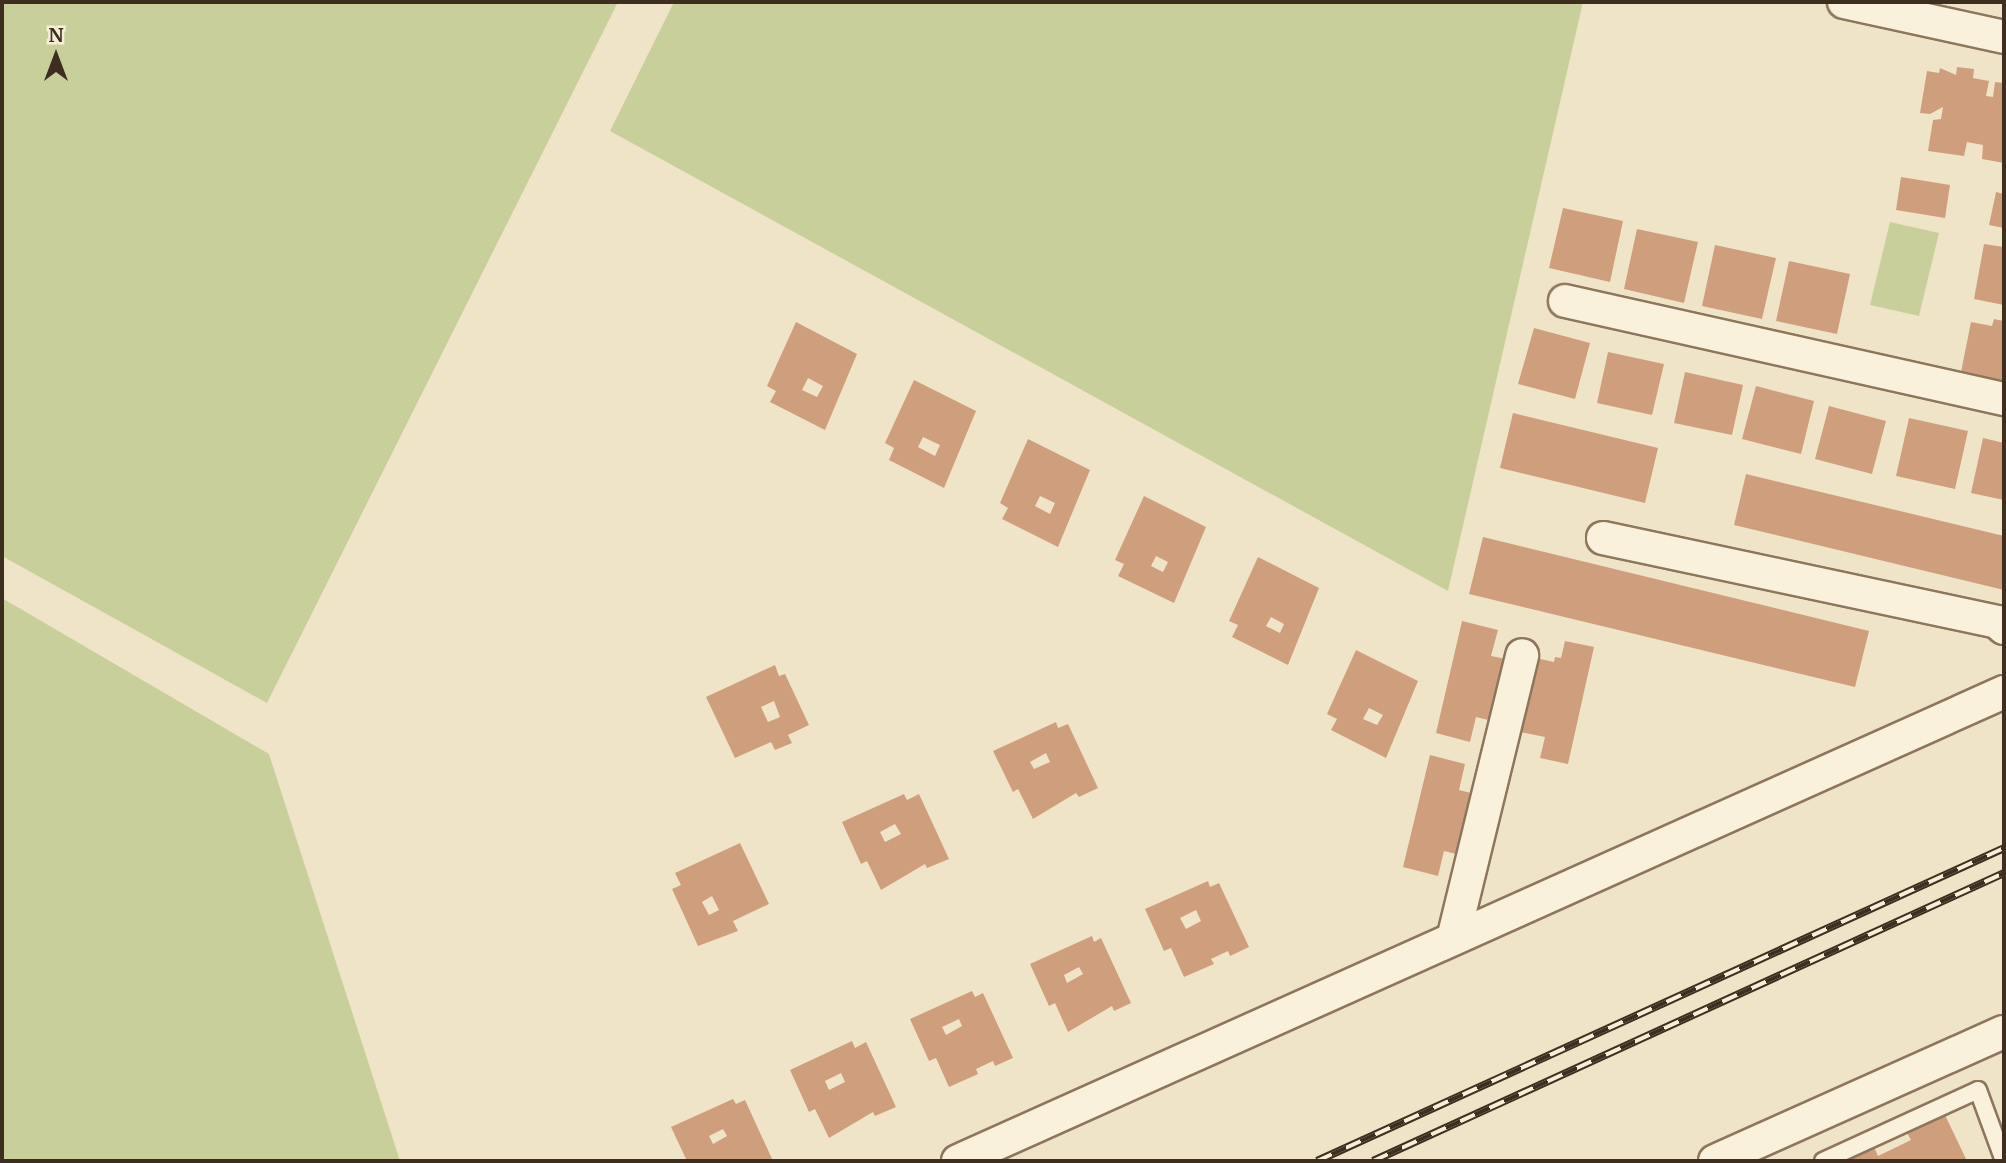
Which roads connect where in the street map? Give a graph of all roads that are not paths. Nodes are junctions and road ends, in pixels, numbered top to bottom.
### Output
1 (1844, 2) edge
2 (2004, 37) edge
3 (1564, 302) dead end
4 (2004, 399) edge
5 (1603, 538) dead end
6 (2004, 628) edge
7 (1522, 655) dead end
8 (2004, 692) edge
9 (1454, 935) junction
10 (2004, 1032) edge
11 (958, 1161) edge
12 (1715, 1161) edge
13 (1823, 1161) edge
14 (2004, 1161) edge

1 - 2 street
3 - 4 street
5 - 6 street
7 - 9 street
8 - 9 street
9 - 11 street
10 - 12 street
13 - 14 lane

